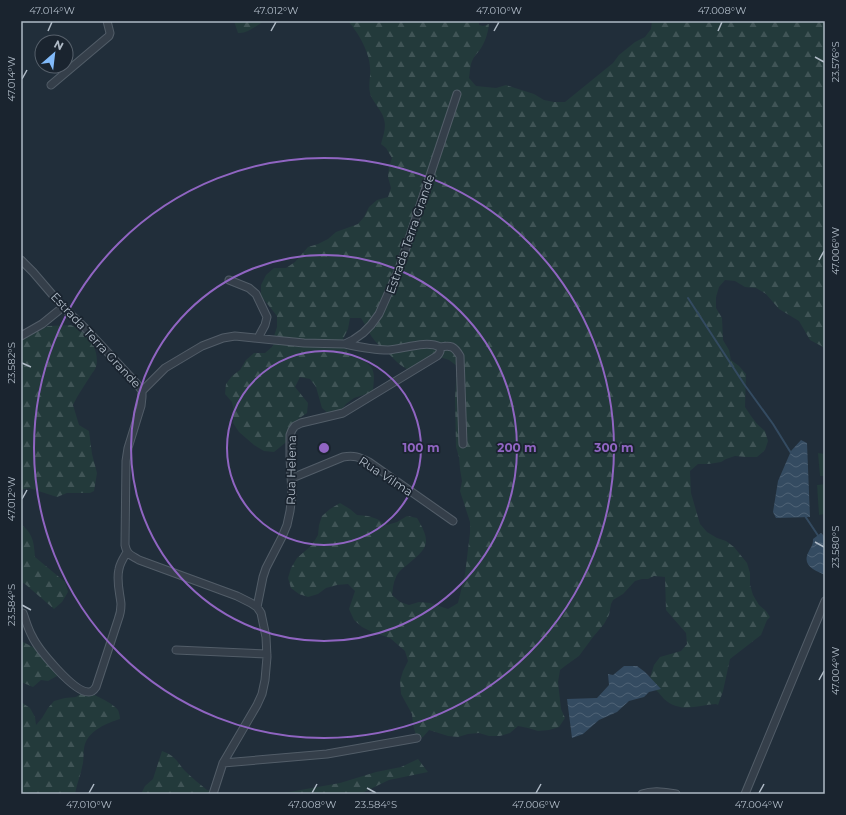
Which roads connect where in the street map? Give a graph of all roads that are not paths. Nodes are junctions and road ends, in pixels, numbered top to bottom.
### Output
1 (107, 21) edge
2 (51, 85) dead end
3 (457, 94) dead end
4 (21, 260) edge
5 (229, 280) dead end
6 (63, 307) junction
7 (21, 336) edge
8 (258, 338) junction
9 (345, 344) junction
10 (440, 347) junction
11 (142, 391) junction
12 (462, 444) dead end
13 (292, 478) junction
14 (453, 521) dead end
15 (127, 552) junction
16 (825, 601) edge
17 (257, 607) junction
18 (23, 613) dead end
19 (176, 650) dead end
20 (266, 654) junction
21 (416, 738) dead end
22 (223, 763) junction
23 (213, 794) edge
24 (642, 794) edge
25 (676, 794) edge
26 (745, 794) edge

1 - 2 street
3 - 9 street, Estrada Terra Grande
4 - 6 street, Estrada Terra Grande
5 - 8 street
6 - 7 street
6 - 11 street, Estrada Terra Grande
8 - 9 street, Estrada Terra Grande
8 - 11 street, Estrada Terra Grande
9 - 10 street
10 - 12 street
10 - 13 street, Rua Helena
11 - 15 street
13 - 14 street, Rua Vilma
13 - 17 street, Rua Helena
15 - 17 street
15 - 18 street
16 - 26 street
17 - 20 street
19 - 20 street
20 - 22 street
21 - 22 street
22 - 23 street
24 - 25 street

